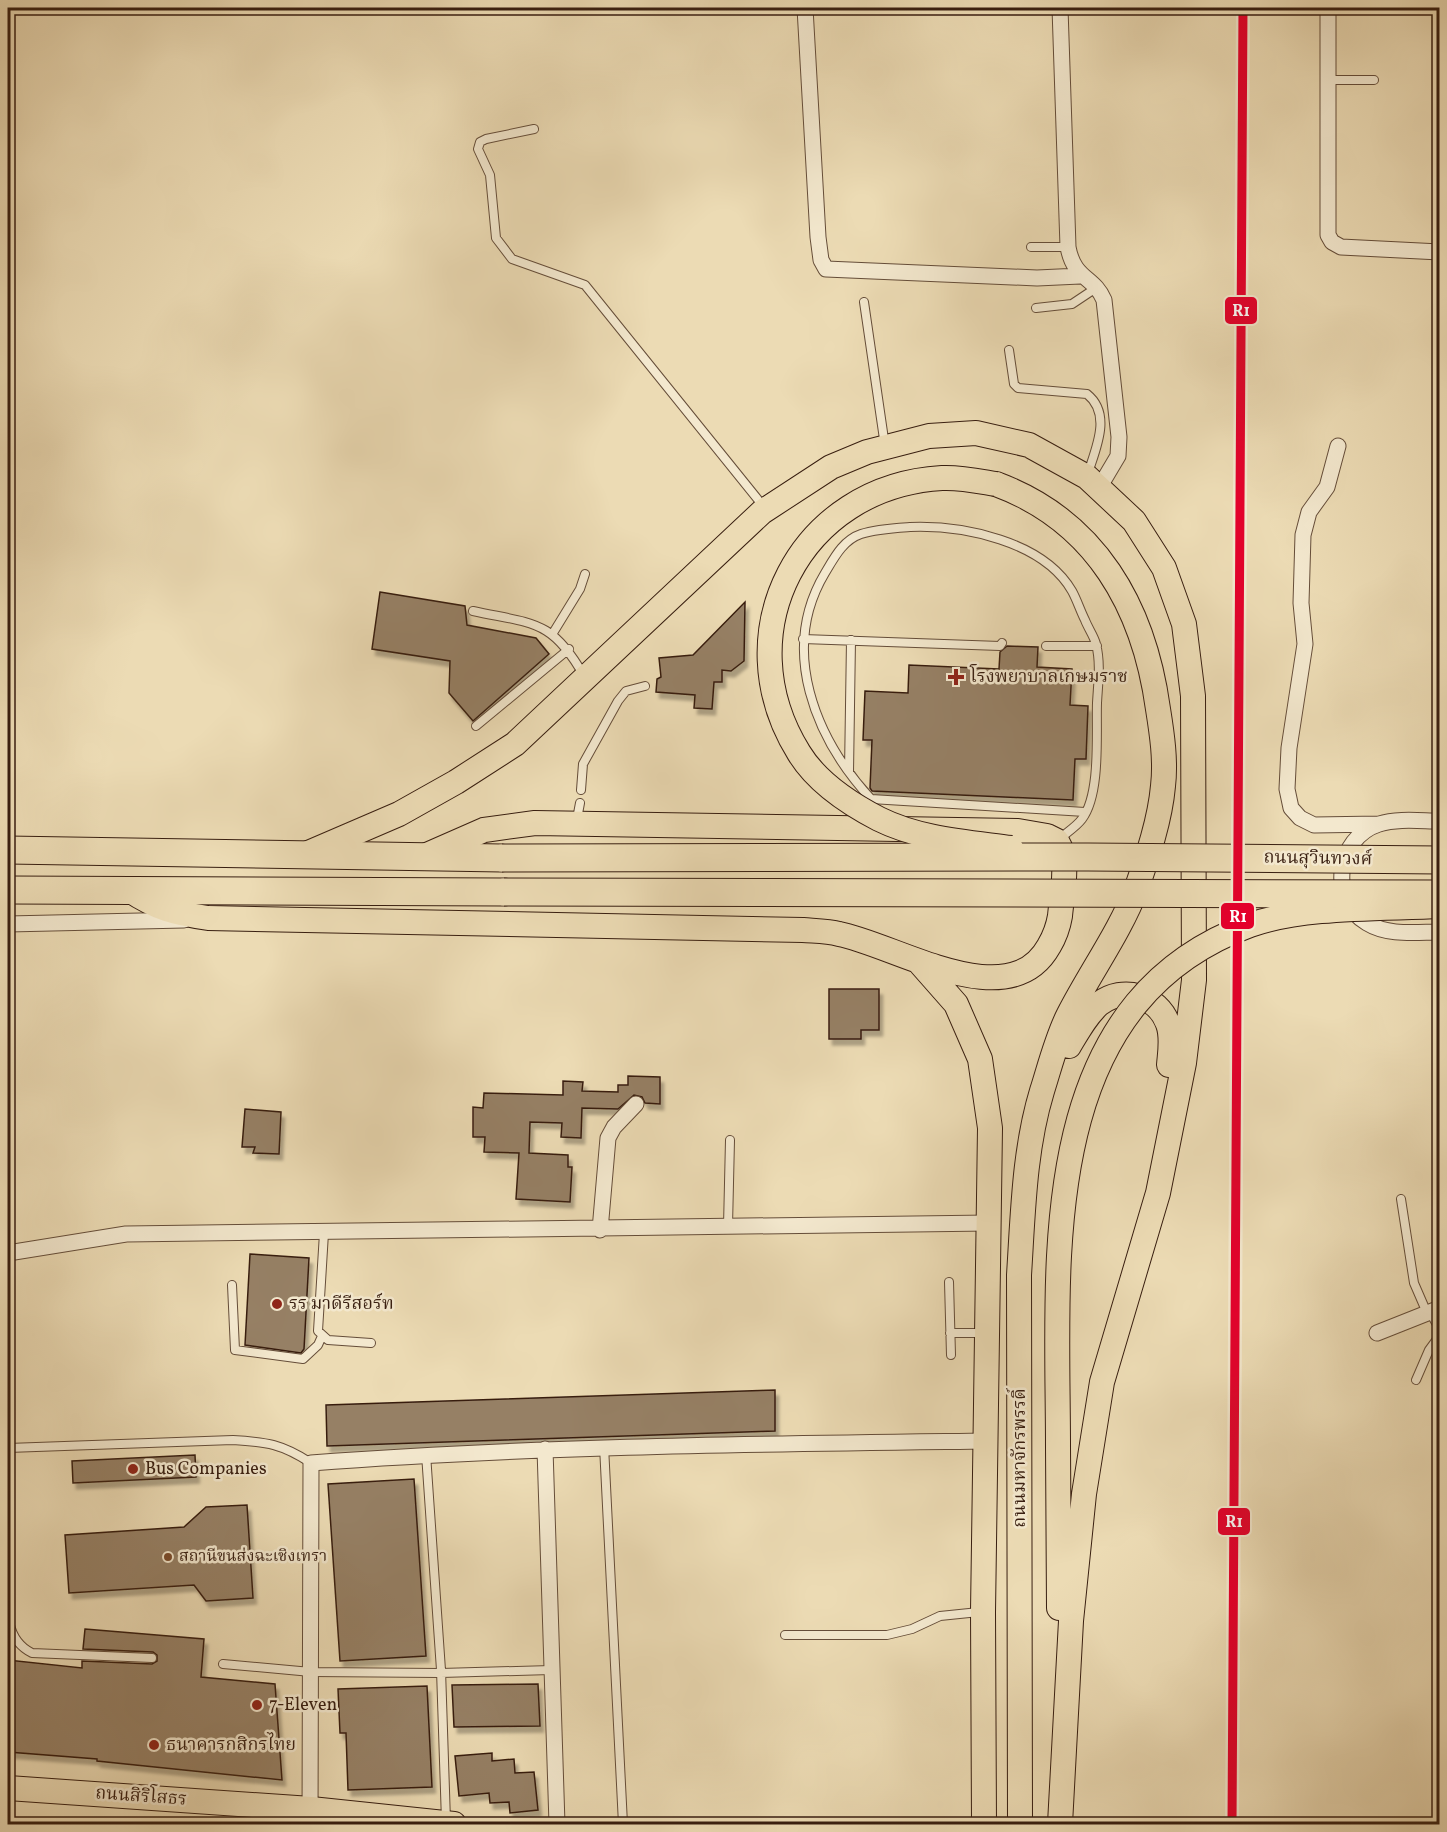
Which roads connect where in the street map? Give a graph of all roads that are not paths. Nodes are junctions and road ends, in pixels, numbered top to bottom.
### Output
1 (805, 8) edge
2 (1060, 8) edge
3 (1328, 8) edge
4 (1326, 80) junction
5 (1374, 80) dead end
6 (534, 129) dead end
7 (1031, 247) dead end
8 (1068, 247) junction
9 (1440, 252) edge
10 (1080, 276) junction
11 (1096, 288) junction
12 (864, 302) dead end
13 (1036, 308) dead end
14 (1009, 350) dead end
15 (1338, 446) dead end
16 (885, 447) junction
17 (1093, 483) junction
18 (766, 509) junction
19 (585, 574) dead end
20 (473, 611) dead end
21 (553, 633) junction
22 (803, 639) junction
23 (851, 640) junction
24 (1002, 643) dead end
25 (1046, 646) dead end
26 (1097, 646) junction
27 (569, 649) junction
28 (587, 679) junction
29 (645, 686) dead end
30 (476, 726) dead end
31 (849, 772) junction
32 (581, 790) dead end
33 (1085, 812) junction
34 (1440, 821) edge
35 (1379, 824) junction
36 (1057, 841) junction
37 (14, 845) edge
38 (306, 854) junction
39 (427, 855) junction
40 (1088, 857) junction
41 (1440, 860) edge
42 (8, 890) edge
43 (129, 890) junction
44 (1440, 894) edge
45 (1440, 906) edge
46 (208, 918) junction
47 (8, 924) edge
48 (1440, 932) edge
49 (919, 962) junction
50 (1041, 1094) junction
51 (636, 1104) dead end
52 (730, 1140) dead end
53 (1158, 1193) junction
54 (1401, 1199) dead end
55 (989, 1223) junction
56 (728, 1228) junction
57 (600, 1230) junction
58 (324, 1233) junction
59 (8, 1253) edge
60 (949, 1282) dead end
61 (232, 1285) dead end
62 (1432, 1311) edge
63 (1440, 1330) edge
64 (950, 1333) junction
65 (987, 1333) junction
66 (1377, 1334) dead end
67 (1440, 1335) edge
68 (322, 1336) junction
69 (371, 1343) dead end
70 (951, 1355) dead end
71 (1416, 1380) dead end
72 (988, 1441) junction
73 (604, 1446) junction
74 (8, 1448) edge
75 (545, 1449) junction
76 (426, 1454) junction
77 (311, 1463) junction
78 (8, 1570) edge
79 (983, 1612) junction
80 (785, 1635) dead end
81 (152, 1659) dead end
82 (223, 1664) dead end
83 (551, 1670) junction
84 (310, 1672) junction
85 (441, 1673) junction
86 (8, 1788) edge
87 (1060, 1799) junction
88 (311, 1817) edge
89 (450, 1824) edge
90 (557, 1824) edge
91 (623, 1824) edge
92 (984, 1824) edge
93 (1020, 1824) edge
94 (1060, 1824) edge

1 - 10 street
2 - 8 street
3 - 4 street
4 - 5 lane
4 - 9 street
6 - 18 lane
7 - 8 lane
8 - 10 street
10 - 11 street
11 - 13 lane
11 - 17 street
12 - 16 lane
14 - 17 lane
15 - 35 street
16 - 17 main road
16 - 18 main road
17 - 53 main road
18 - 28 main road
19 - 21 lane
20 - 21 lane
21 - 27 lane
22 - 23 lane
22 - 26 lane
22 - 31 lane
23 - 24 lane
23 - 31 lane
25 - 26 lane
26 - 33 lane
27 - 28 lane
27 - 30 lane
28 - 38 main road
29 - 32 lane
31 - 33 lane
33 - 36 lane
34 - 35 street
35 - 48 street
36 - 39 main road
36 - 49 main road
37 - 38 highway, ถนนสุวินทวงศ์
38 - 39 highway, ถนนสุวินทวงศ์
39 - 40 highway, ถนนสุวินทวงศ์, bridge
40 - 41 highway, ถนนสุวินทวงศ์, bridge
40 - 50 main road, bridge
42 - 43 highway
43 - 44 highway, bridge
43 - 46 main road
45 - 87 main road, bridge
46 - 47 street
46 - 49 main road
49 - 55 main road
50 - 53 main road
50 - 93 main road, ถนนมหาจักรพรรดิ์
51 - 57 street
52 - 56 lane
53 - 87 main road
54 - 62 lane
55 - 56 street
55 - 65 main road
56 - 57 street
57 - 58 street
58 - 59 street
58 - 68 lane
60 - 64 lane
61 - 68 lane
62 - 63 lane
62 - 66 street
64 - 65 lane
64 - 70 lane
65 - 72 main road
67 - 71 lane
68 - 69 lane
72 - 73 street
72 - 79 main road
73 - 75 street
73 - 91 lane
74 - 77 lane
75 - 76 street
75 - 83 street
76 - 77 street
76 - 85 lane
77 - 84 street
78 - 81 lane
79 - 80 lane
79 - 92 main road
82 - 84 lane
83 - 85 lane
83 - 90 street
84 - 85 lane
84 - 88 street
85 - 89 lane
86 - 88 main road, ถนนสิริโสธร
87 - 94 main road
88 - 89 main road, ถนนสิริโสธร

